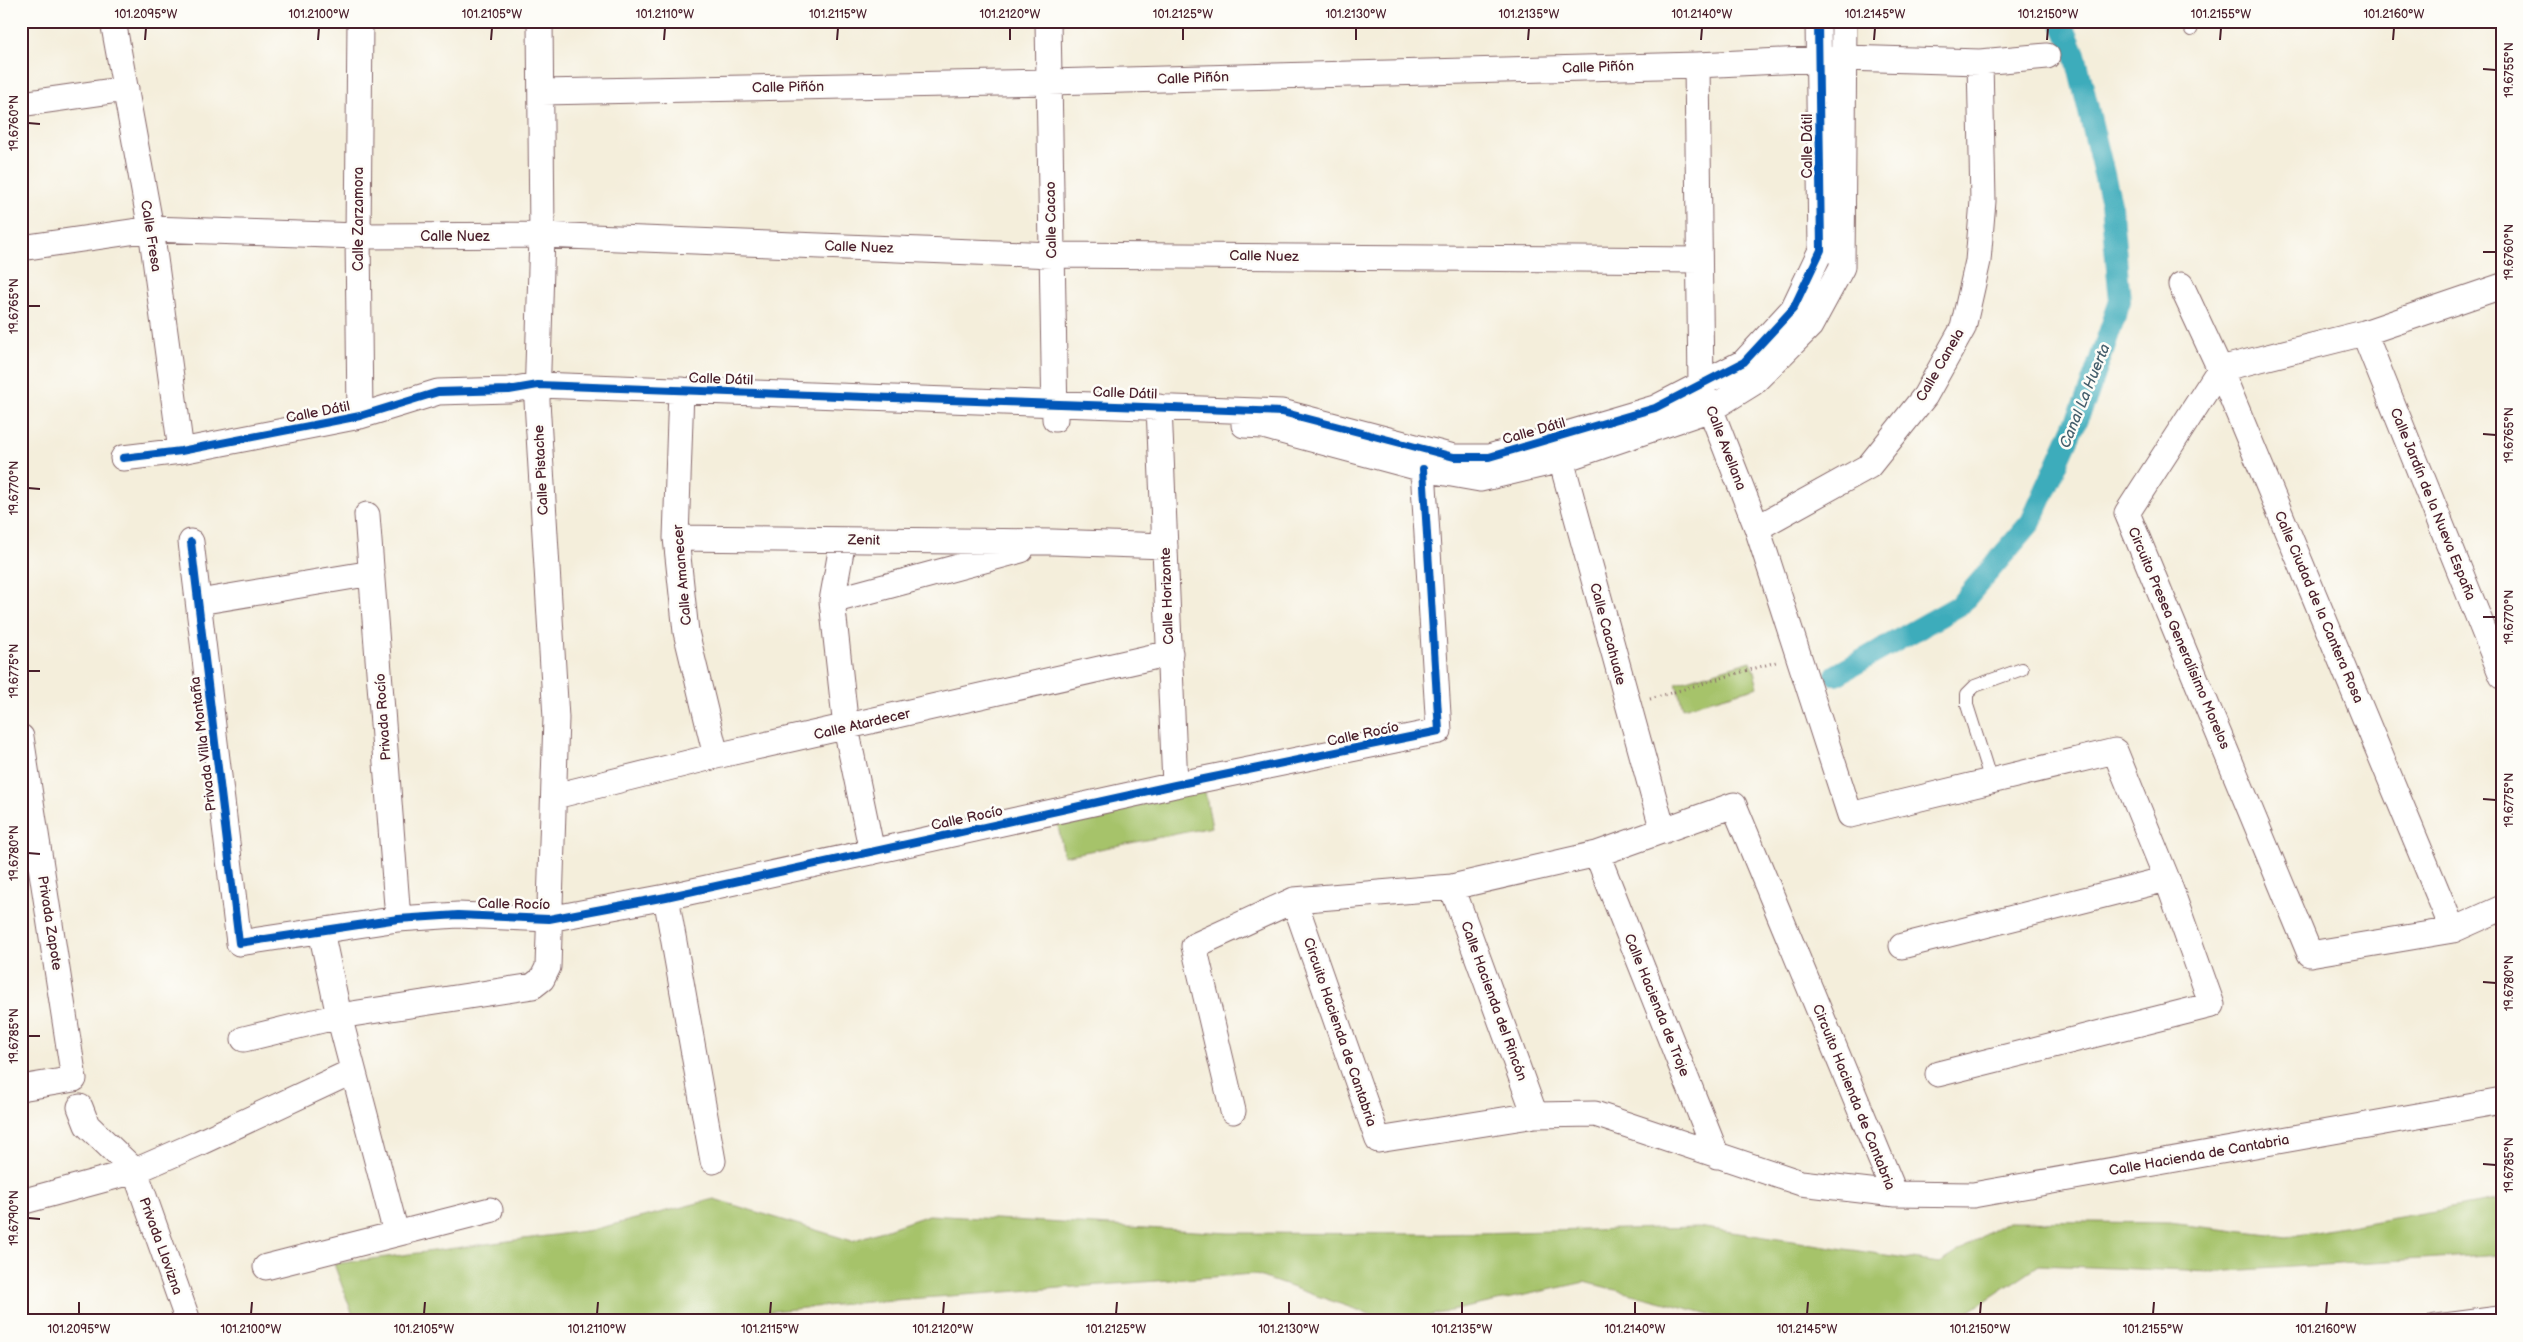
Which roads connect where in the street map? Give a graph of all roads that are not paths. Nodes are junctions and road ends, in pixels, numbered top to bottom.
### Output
1 (113, 21) edge
2 (360, 21) edge
3 (540, 21) edge
4 (1048, 21) edge
5 (1818, 21) edge
6 (1844, 21) edge
7 (2047, 56) dead end
8 (1845, 58) junction
9 (1819, 59) junction
10 (1980, 62) junction
11 (1697, 65) junction
12 (1049, 82) junction
13 (126, 89) junction
14 (542, 92) junction
15 (21, 104) edge
16 (151, 229) junction
17 (542, 235) junction
18 (358, 236) junction
19 (21, 248) edge
20 (1052, 254) junction
21 (1699, 260) junction
22 (2181, 285) dead end
23 (2502, 286) edge
24 (2364, 333) junction
25 (2220, 369) junction
26 (1701, 385) junction
27 (537, 393) junction
28 (681, 397) junction
29 (1711, 409) junction
30 (1055, 411) junction
31 (1160, 414) junction
32 (360, 416) junction
33 (1558, 449) junction
34 (181, 451) junction
35 (123, 458) dead end
36 (1423, 469) junction
37 (367, 515) dead end
38 (1757, 528) junction
39 (676, 538) junction
40 (843, 540) junction
41 (191, 542) dead end
42 (1052, 542) junction
43 (1165, 546) junction
44 (372, 573) junction
45 (832, 601) junction
46 (199, 602) junction
47 (1170, 654) junction
48 (2022, 669) dead end
49 (2502, 676) edge
50 (846, 728) junction
51 (21, 737) edge
52 (716, 756) junction
53 (1991, 781) junction
54 (1175, 785) junction
55 (555, 796) junction
56 (1663, 831) junction
57 (872, 852) junction
58 (1597, 854) junction
59 (2167, 879) junction
60 (1452, 887) junction
61 (666, 897) junction
62 (1294, 900) junction
63 (2502, 908) edge
64 (398, 919) junction
65 (550, 919) junction
66 (2453, 930) junction
67 (321, 931) junction
68 (239, 943) joint
69 (1902, 946) dead end
70 (339, 1016) junction
71 (244, 1039) dead end
72 (353, 1071) junction
73 (1938, 1074) dead end
74 (21, 1088) edge
75 (2502, 1102) edge
76 (80, 1108) dead end
77 (1233, 1111) dead end
78 (1535, 1116) junction
79 (1717, 1156) junction
80 (713, 1161) dead end
81 (134, 1170) junction
82 (1895, 1194) junction
83 (21, 1202) edge
84 (490, 1210) dead end
85 (396, 1233) junction
86 (266, 1267) dead end
87 (2502, 1312) edge
88 (188, 1321) edge
89 (2433, 1321) edge

1 - 13 street, Calle Fresa
2 - 18 street, Calle Zarzamora
3 - 14 street, Calle Pistache
4 - 12 street, Calle Cacao
5 - 9 street, Calle Dátil
6 - 8 street, Calle Dátil
7 - 10 street
8 - 9 street, Calle Piñón
8 - 10 street
8 - 29 street, Calle Dátil
9 - 11 street, Calle Piñón
9 - 26 street, Calle Dátil
10 - 38 street, Calle Canela
11 - 12 street, Calle Piñón
11 - 21 street, Calle Avellana
12 - 14 street, Calle Piñón
12 - 20 street, Calle Cacao
13 - 15 street
13 - 16 street, Calle Fresa
14 - 17 street, Calle Pistache
16 - 18 street, Calle Nuez
16 - 19 street, Calle Nuez
16 - 34 street, Calle Fresa
17 - 18 street, Calle Nuez
17 - 20 street, Calle Nuez
17 - 27 street, Calle Pistache
18 - 32 street, Calle Zarzamora
20 - 21 street, Calle Nuez
20 - 30 street, Calle Cacao
21 - 26 street, Calle Avellana
22 - 25 street, Calle Ciudad de la Cantera Rosa
23 - 24 street
24 - 25 street
24 - 49 street, Calle Jardín de la Nueva España
25 - 66 street, Calle Ciudad de la Cantera Rosa
25 - 66 street, Circuito Presea Generalísimo Morelos
26 - 29 street, Calle Avellana
26 - 33 street, Calle Dátil
27 - 28 street, Calle Dátil
27 - 32 street, Calle Dátil
27 - 55 street, Calle Pistache
28 - 30 street, Calle Dátil
28 - 39 street, Calle Amanecer
29 - 33 street, Calle Dátil
29 - 38 street, Calle Avellana
30 - 31 street, Calle Dátil
31 - 33 street, Calle Dátil
31 - 36 street, Calle Dátil
31 - 43 street, Calle Horizonte
32 - 34 street, Calle Dátil
33 - 36 street, Calle Dátil
33 - 56 street, Calle Cacahuate
34 - 35 street, Calle Dátil
36 - 54 street, Calle Rocío
37 - 44 street, Privada Rocío
38 - 53 street, Calle Avellana
39 - 40 street, Zenit
39 - 52 street, Calle Amanecer
40 - 42 street, Zenit
40 - 45 street
41 - 46 street, Privada Villa Montaña
42 - 43 street, Zenit
42 - 45 street, Zenit
43 - 47 street, Calle Horizonte
44 - 46 street
44 - 64 street, Privada Rocío
45 - 50 street
46 - 68 street, Privada Villa Montaña
47 - 50 street, Calle Atardecer
47 - 54 street, Calle Horizonte
48 - 53 lane
50 - 52 street, Calle Atardecer
50 - 57 street
51 - 74 street, Privada Zapote
52 - 55 street, Calle Atardecer
53 - 59 street
54 - 57 street, Calle Rocío
55 - 65 street, Calle Pistache
56 - 58 street, Circuito Hacienda de Cantabria
56 - 82 street, Circuito Hacienda de Cantabria
57 - 61 street, Calle Rocío
58 - 60 street, Circuito Hacienda de Cantabria
58 - 79 street, Calle Hacienda de Troje
59 - 69 street
59 - 73 street
60 - 62 street, Circuito Hacienda de Cantabria
60 - 78 street, Calle Hacienda del Rincón
61 - 65 street, Calle Rocío
61 - 80 street
62 - 77 street, Circuito Hacienda de Cantabria
62 - 78 street, Circuito Hacienda de Cantabria
63 - 66 street, Circuito Presea Generalísimo Morelos
64 - 65 street, Calle Rocío
64 - 67 street, Calle Rocío
65 - 70 street, Calle Pistache
67 - 68 street, Calle Rocío
67 - 70 street
70 - 71 street, Calle Pistache
70 - 72 street
72 - 81 street
72 - 85 street
75 - 82 street, Calle Hacienda de Cantabria
76 - 81 street
78 - 79 street, Circuito Hacienda de Cantabria
79 - 82 street, Circuito Hacienda de Cantabria
81 - 83 street
81 - 88 street, Privada Llovizna
84 - 85 street
85 - 86 street
87 - 89 lane

